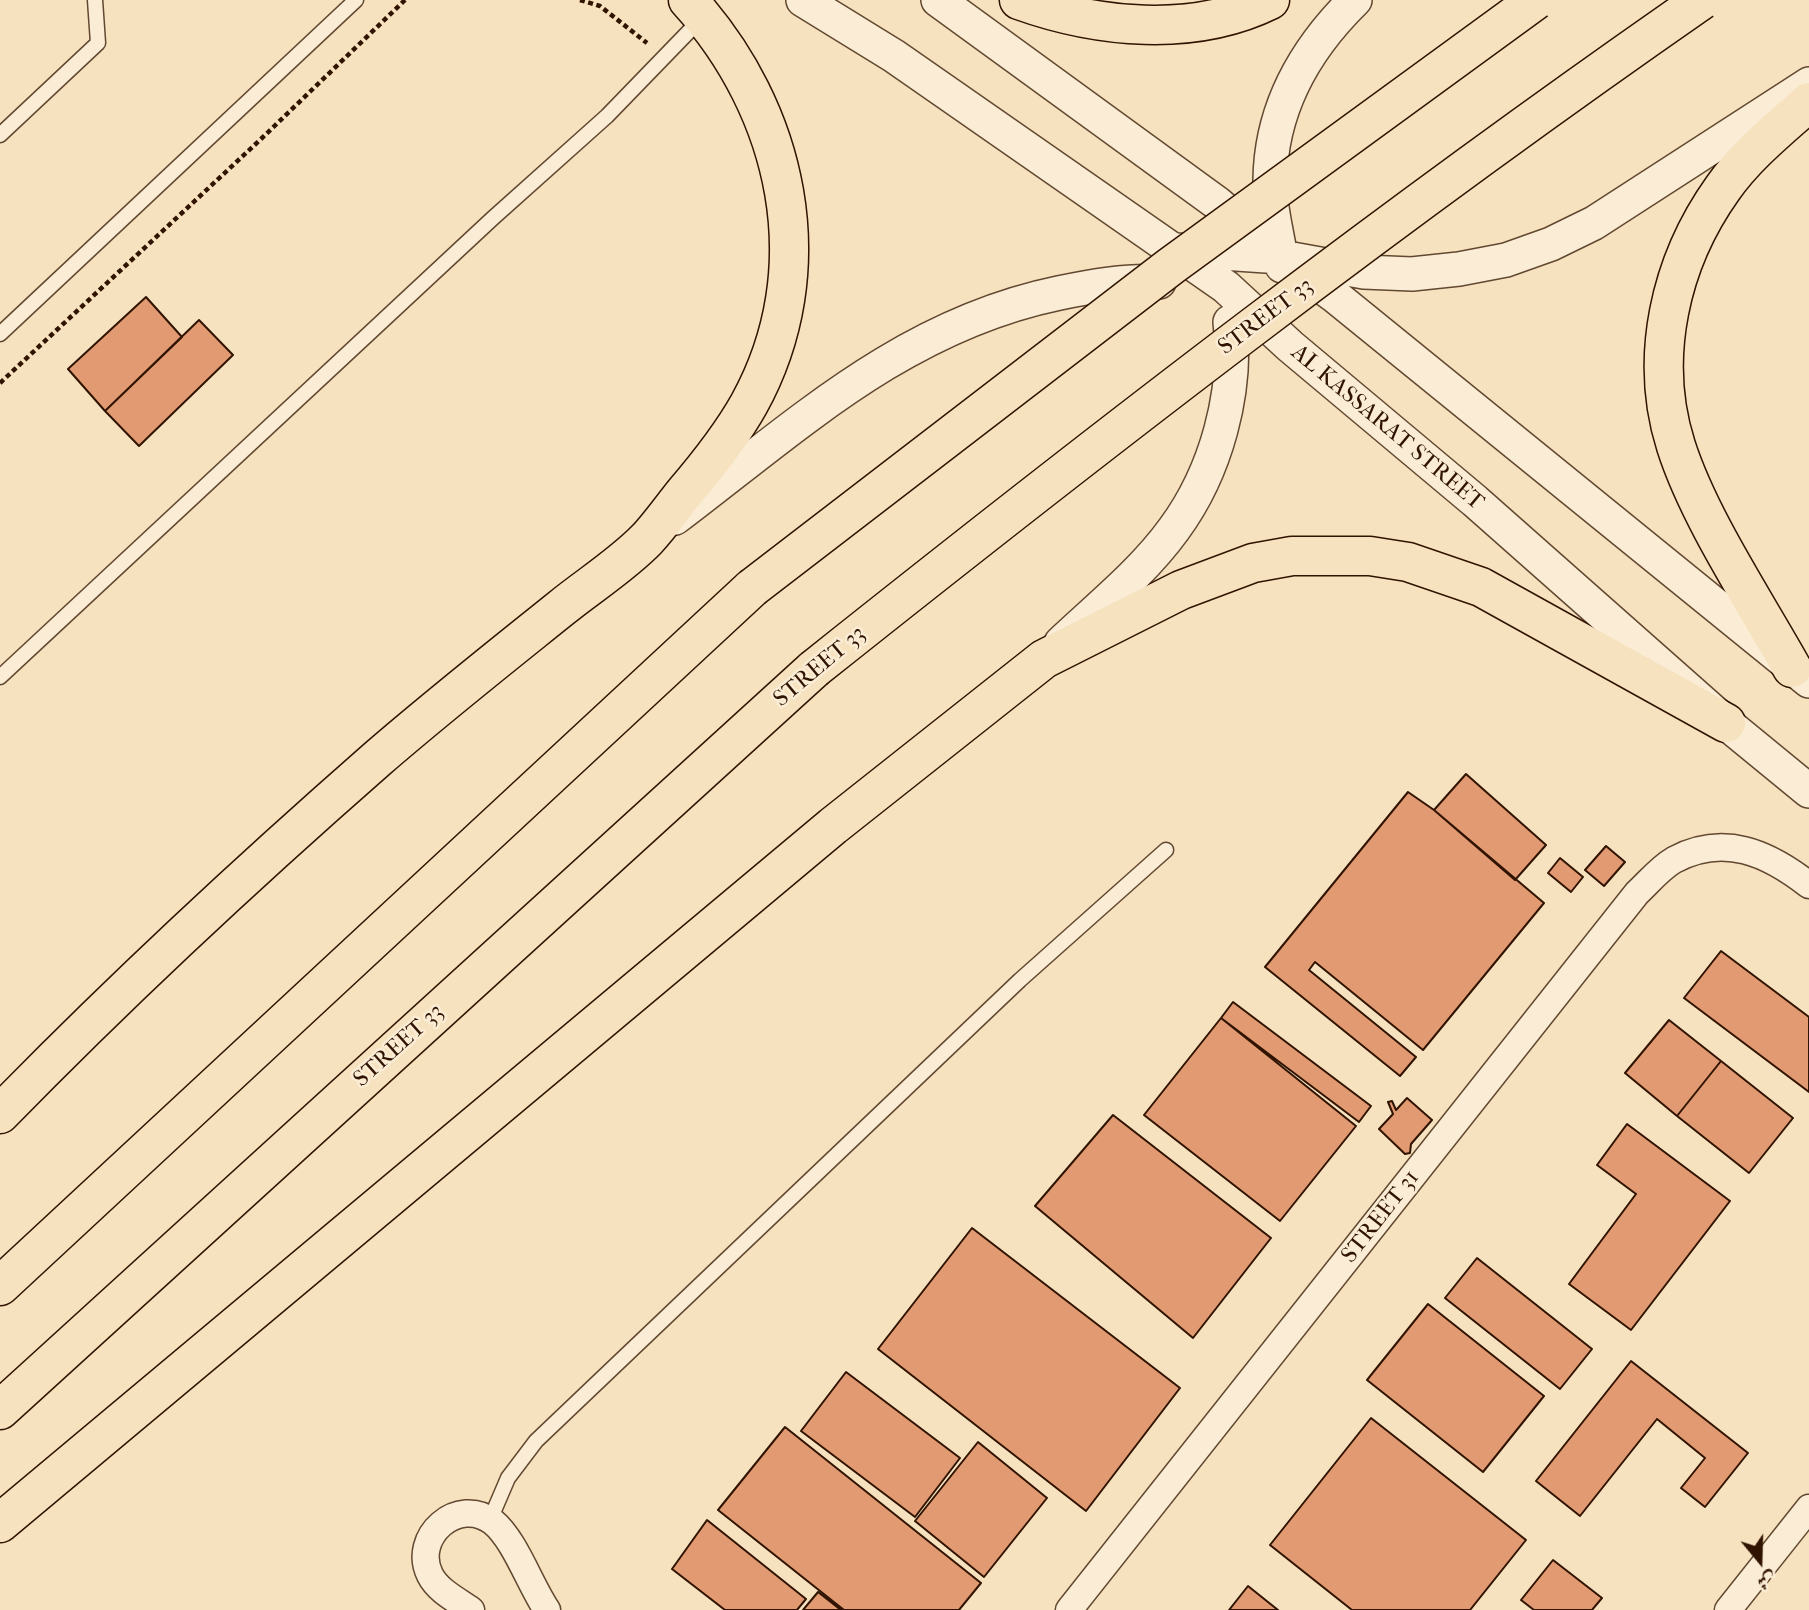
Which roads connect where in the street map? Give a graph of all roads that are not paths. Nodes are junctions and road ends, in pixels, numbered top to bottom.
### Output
1 (95, 0) edge
2 (356, 0) edge
3 (803, 0) edge
4 (938, 0) edge
5 (1020, 0) edge
6 (1270, 0) edge
7 (1355, 0) edge
8 (1536, 0) edge
9 (1703, 0) edge
10 (696, 8) edge
11 (1809, 84) edge
12 (1809, 102) edge
13 (0, 135) edge
14 (1217, 203) junction
15 (1170, 249) junction
16 (1223, 253) junction
17 (1281, 257) junction
18 (1226, 287) junction
19 (1284, 292) junction
20 (1336, 297) junction
21 (0, 334) edge
22 (1290, 346) junction
23 (646, 540) junction
24 (1044, 659) junction
25 (0, 677) edge
26 (1804, 677) edge
27 (1726, 723) junction
28 (1809, 791) edge
29 (1166, 850) dead end
30 (1809, 885) edge
31 (0, 1114) edge
32 (0, 1286) edge
33 (0, 1410) edge
34 (1809, 1508) edge
35 (490, 1520) junction
36 (0, 1523) edge
37 (460, 1609) edge
38 (547, 1610) edge
39 (1069, 1610) edge
40 (1728, 1610) edge

1 - 13 lane
2 - 21 lane
3 - 15 street, AL KASSARAT STREET
4 - 14 street
5 - 6 highway
7 - 17 street
8 - 32 highway, bridge
9 - 33 highway, STREET 33, bridge
10 - 23 highway
10 - 25 lane
11 - 17 street
12 - 26 highway
14 - 16 street
14 - 17 street
15 - 16 street
15 - 18 street, AL KASSARAT STREET
16 - 17 street
16 - 18 street
17 - 19 street
17 - 20 street
18 - 19 street
18 - 22 street, AL KASSARAT STREET
18 - 23 street
18 - 24 street
19 - 20 street
19 - 22 street
20 - 26 street
22 - 27 street, AL KASSARAT STREET
23 - 31 highway
24 - 27 highway
24 - 36 highway
27 - 28 street, AL KASSARAT STREET
29 - 35 lane
30 - 39 street, STREET 31
34 - 40 street
35 - 37 street
35 - 38 street

